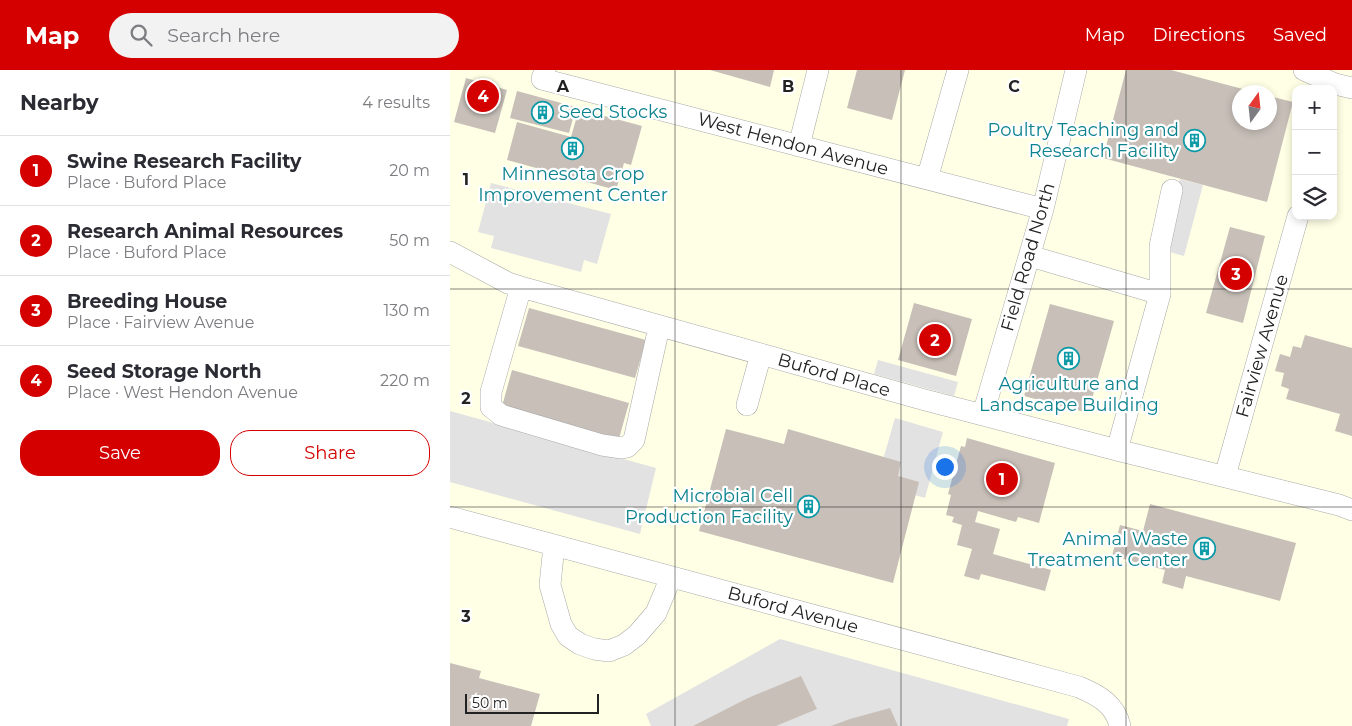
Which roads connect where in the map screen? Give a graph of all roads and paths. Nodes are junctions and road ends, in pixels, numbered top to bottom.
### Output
1 (818, 70) edge
2 (958, 70) edge
3 (1076, 70) edge
4 (1304, 70) edge
5 (544, 75) edge
6 (1341, 83) edge
7 (799, 146) junction
8 (927, 179) junction
9 (1172, 190) dead end
10 (1043, 209) junction
11 (1297, 220) edge
12 (450, 252) edge
13 (1030, 256) junction
14 (521, 287) junction
15 (1160, 294) junction
16 (659, 327) junction
17 (761, 354) junction
18 (747, 405) dead end
19 (983, 414) junction
20 (1117, 450) junction
21 (1225, 476) junction
22 (1352, 510) edge
23 (450, 517) edge
24 (554, 545) junction
25 (671, 577) junction
26 (1120, 726) edge

1 - 7 street
2 - 8 street
3 - 10 street, Field Road North
4 - 6 street
5 - 7 street, West Hendon Avenue
7 - 8 street, West Hendon Avenue
8 - 10 street, West Hendon Avenue
9 - 15 street
10 - 13 street, Field Road North
11 - 21 street, Fairview Avenue
12 - 14 street, Buford Place
13 - 15 street
13 - 19 street, Field Road North
14 - 16 street, Buford Place
14 - 16 street
15 - 20 street
16 - 17 street, Buford Place
17 - 18 street
17 - 19 street, Buford Place
19 - 20 street, Buford Place
20 - 21 street, Buford Place
21 - 22 street, Buford Place
23 - 24 street, Buford Avenue
24 - 25 street, Buford Avenue
24 - 25 street
25 - 26 street, Buford Avenue

